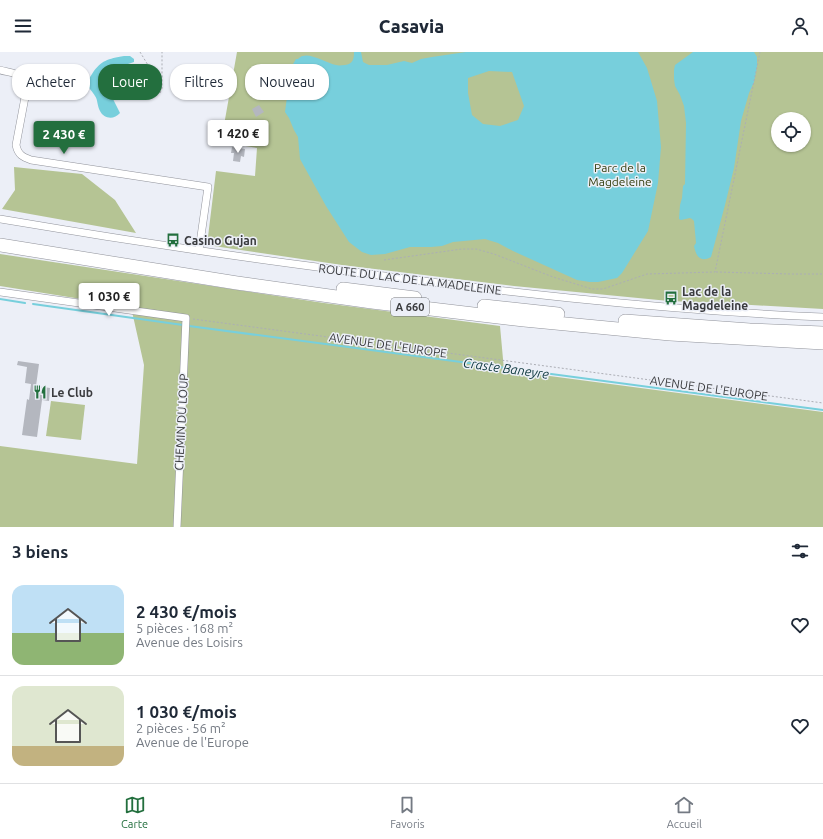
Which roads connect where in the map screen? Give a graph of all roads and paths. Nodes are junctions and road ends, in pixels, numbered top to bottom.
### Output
1 (140, 52) edge
2 (162, 52) edge
3 (760, 52) edge
4 (147, 64) edge
5 (162, 64) edge
6 (0, 70) edge
7 (0, 220) edge
8 (0, 236) edge
9 (0, 245) edge
10 (200, 250) junction
11 (384, 260) dead end
12 (715, 272) junction
13 (823, 274) edge
14 (0, 292) edge
15 (823, 317) edge
16 (186, 318) junction
17 (823, 333) edge
18 (823, 343) edge
19 (823, 403) edge
20 (177, 527) edge

1 - 4 path
2 - 5 path
3 - 12 path
6 - 10 street
7 - 10 street, ROUTE DU LAC DE LA MADELEINE
8 - 17 highway, A 660
9 - 18 highway, A 660
10 - 15 street, ROUTE DU LAC DE LA MADELEINE
11 - 12 path
12 - 13 path
14 - 16 street
16 - 19 path, AVENUE DE L'EUROPE
16 - 20 street, CHEMIN DU LOUP

